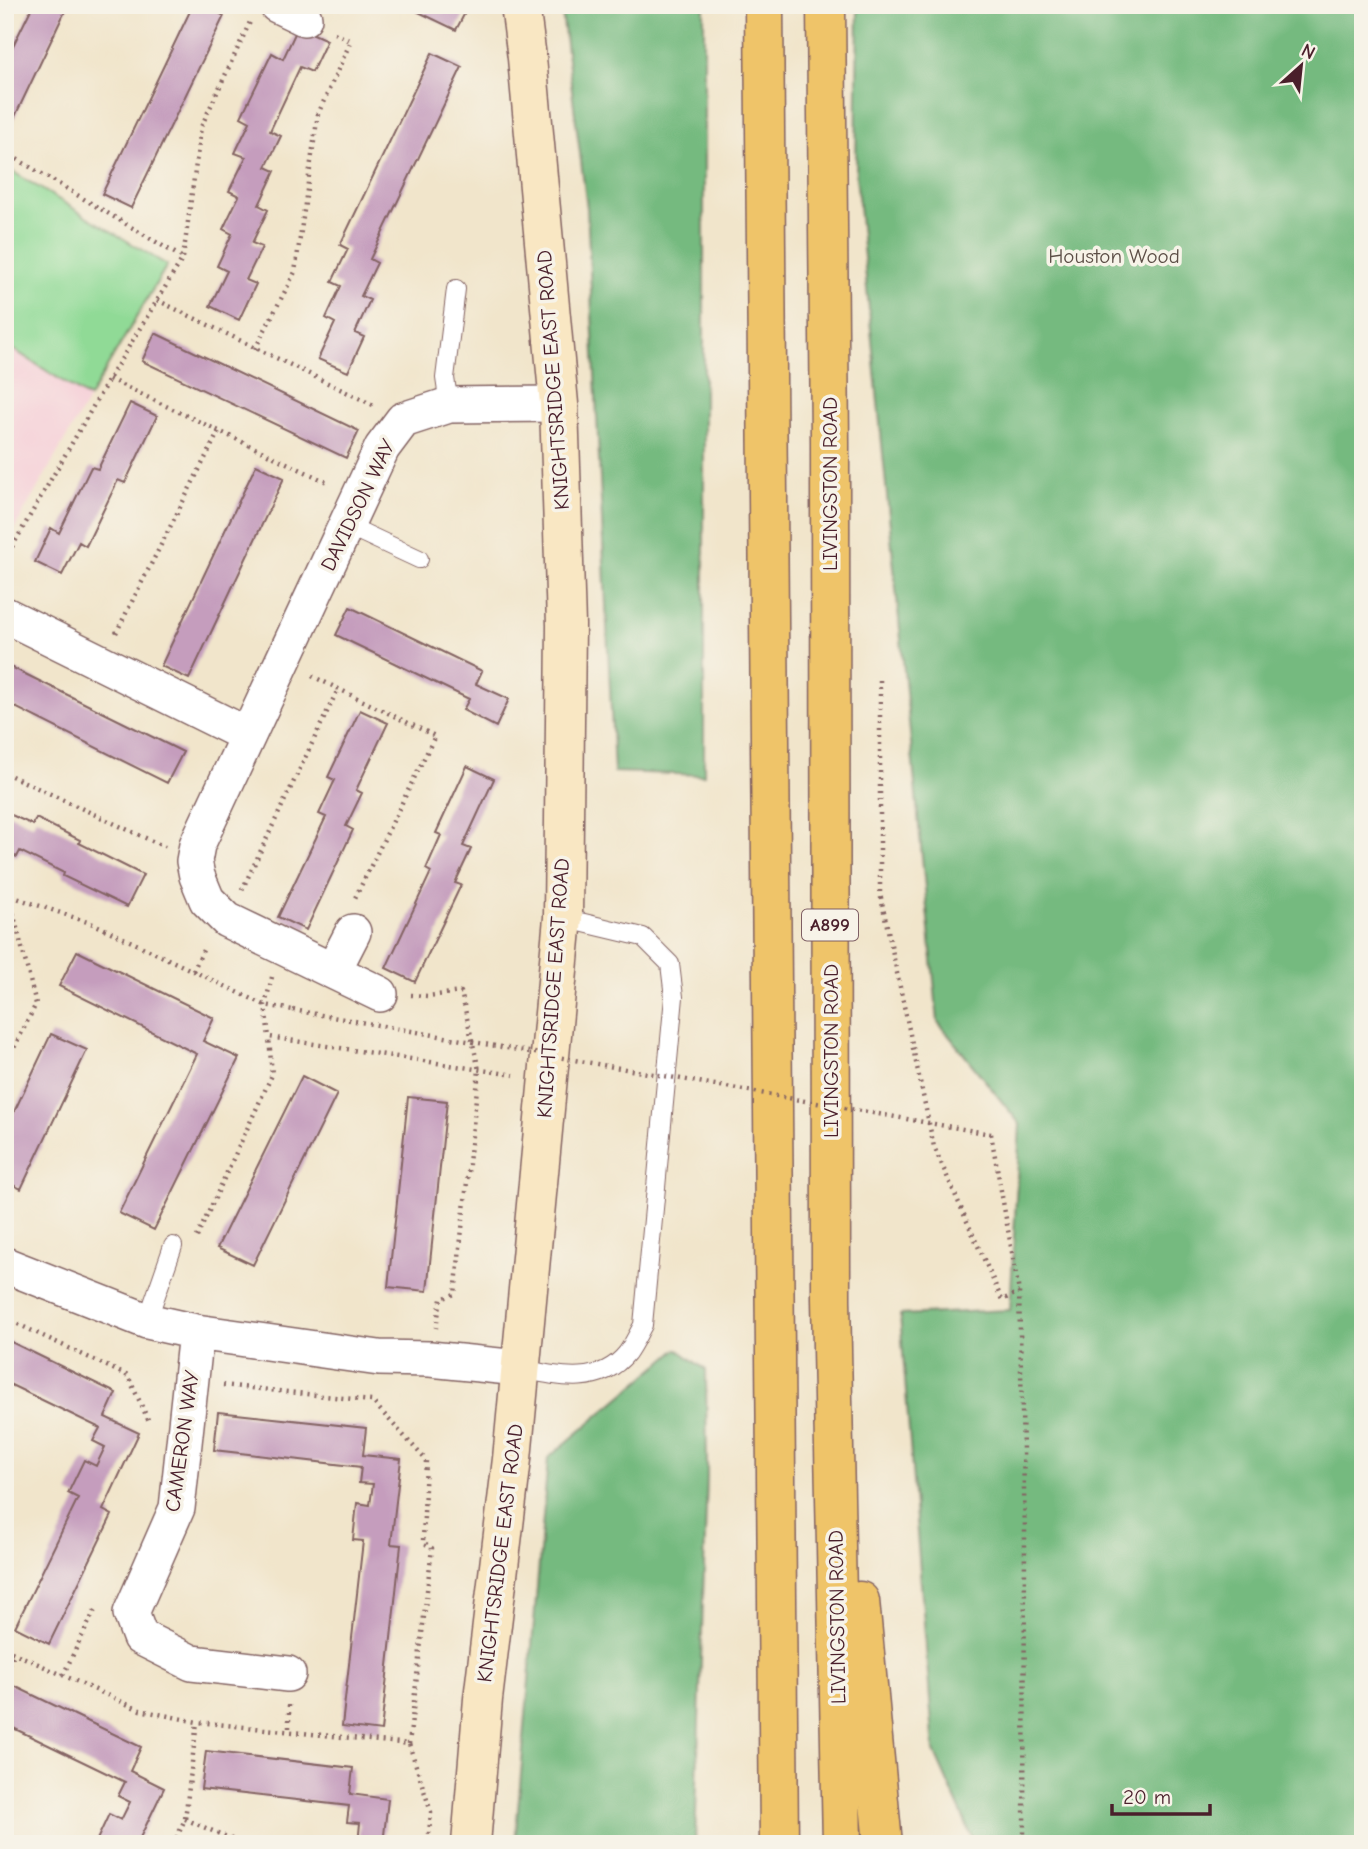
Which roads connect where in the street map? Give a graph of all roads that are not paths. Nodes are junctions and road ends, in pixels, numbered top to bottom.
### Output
1 (520, 5) edge
2 (764, 5) edge
3 (826, 5) edge
4 (456, 289) dead end
5 (559, 404) junction
6 (449, 405) junction
7 (353, 511) junction
8 (419, 559) dead end
9 (5, 615) edge
10 (247, 735) junction
11 (563, 918) junction
12 (353, 932) road end
13 (333, 971) junction
14 (380, 994) road end
15 (173, 1246) road end
16 (5, 1265) edge
17 (831, 1299) junction
18 (147, 1321) junction
19 (196, 1332) junction
20 (519, 1368) junction
21 (288, 1674) dead end
22 (471, 1844) edge
23 (779, 1844) edge
24 (842, 1844) edge
25 (883, 1844) edge

1 - 5 street, KNIGHTSRIDGE EAST ROAD
2 - 23 main road, A899
3 - 17 main road, LIVINGSTON ROAD / A899
4 - 6 lane
5 - 6 street, DAVIDSON WAY
5 - 11 street, KNIGHTSRIDGE EAST ROAD
6 - 7 street, DAVIDSON WAY
7 - 8 lane
7 - 10 street, DAVIDSON WAY
9 - 10 street
10 - 13 street, DAVIDSON WAY
11 - 20 street, KNIGHTSRIDGE EAST ROAD
11 - 20 lane
12 - 13 street
13 - 14 street
15 - 18 lane
16 - 18 street
17 - 24 main road, LIVINGSTON ROAD / A899
17 - 25 main road
18 - 19 street
19 - 20 street
19 - 21 street, CAMERON WAY
20 - 22 street, KNIGHTSRIDGE EAST ROAD

